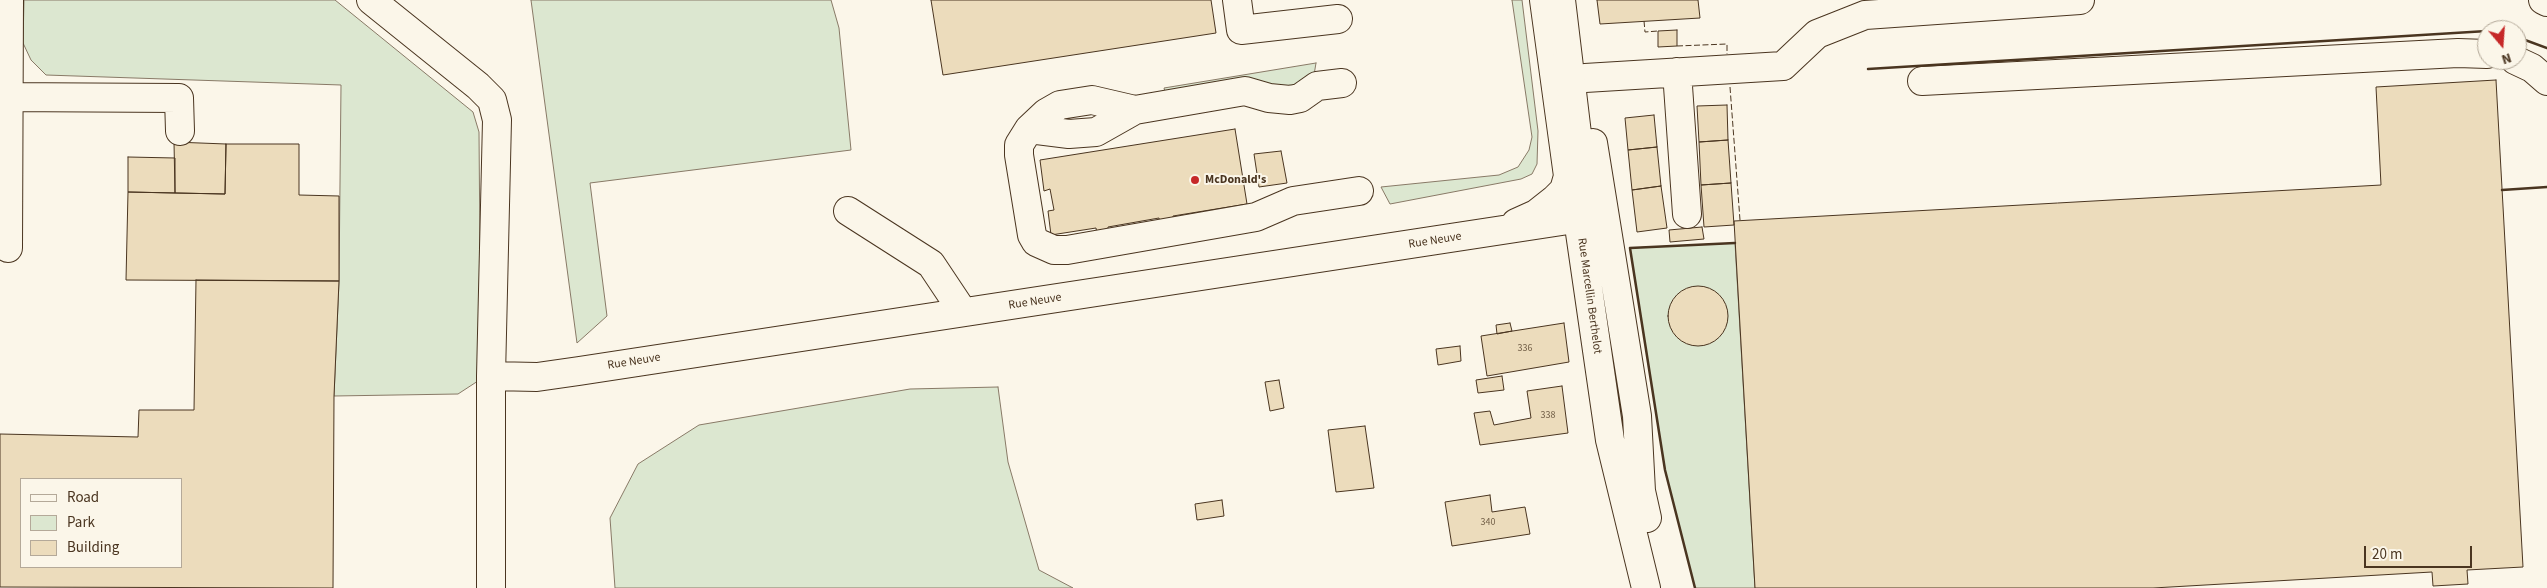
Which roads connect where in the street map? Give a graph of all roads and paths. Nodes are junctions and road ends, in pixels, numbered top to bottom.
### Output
1 (9, 0) edge
2 (371, 0) edge
3 (1237, 0) edge
4 (1544, 0) edge
5 (1561, 0) edge
6 (1576, 0) edge
7 (2080, 0) edge
8 (2543, 0) edge
9 (2547, 2) edge
10 (1338, 19) dead end
11 (2477, 54) edge
12 (2527, 66) edge
13 (1677, 72) junction
14 (1585, 78) junction
15 (1922, 81) dead end
16 (2547, 81) edge
17 (1342, 83) dead end
18 (4, 97) edge
19 (180, 131) dead end
20 (1359, 191) dead end
21 (848, 212) dead end
22 (1605, 214) junction
23 (1687, 214) dead end
24 (1578, 219) junction
25 (1500, 231) junction
26 (8, 248) dead end
27 (963, 312) junction
28 (491, 376) junction
29 (491, 588) edge
30 (1646, 588) edge
31 (1664, 588) edge

1 - 18 main road
2 - 28 main road
3 - 10 main road
4 - 25 main road
5 - 24 main road, Rue Marcellin Berthelot
6 - 14 main road
7 - 13 main road
8 - 9 main road
11 - 15 main road
12 - 16 main road
13 - 14 main road
13 - 23 main road
14 - 22 main road
17 - 20 main road
18 - 19 main road
18 - 26 main road
21 - 27 main road
22 - 24 main road, Rue Neuve
22 - 31 main road
24 - 25 main road, Rue Neuve
24 - 30 main road, Rue Marcellin Berthelot
25 - 27 main road, Rue Neuve
27 - 28 main road, Rue Neuve
28 - 29 main road

